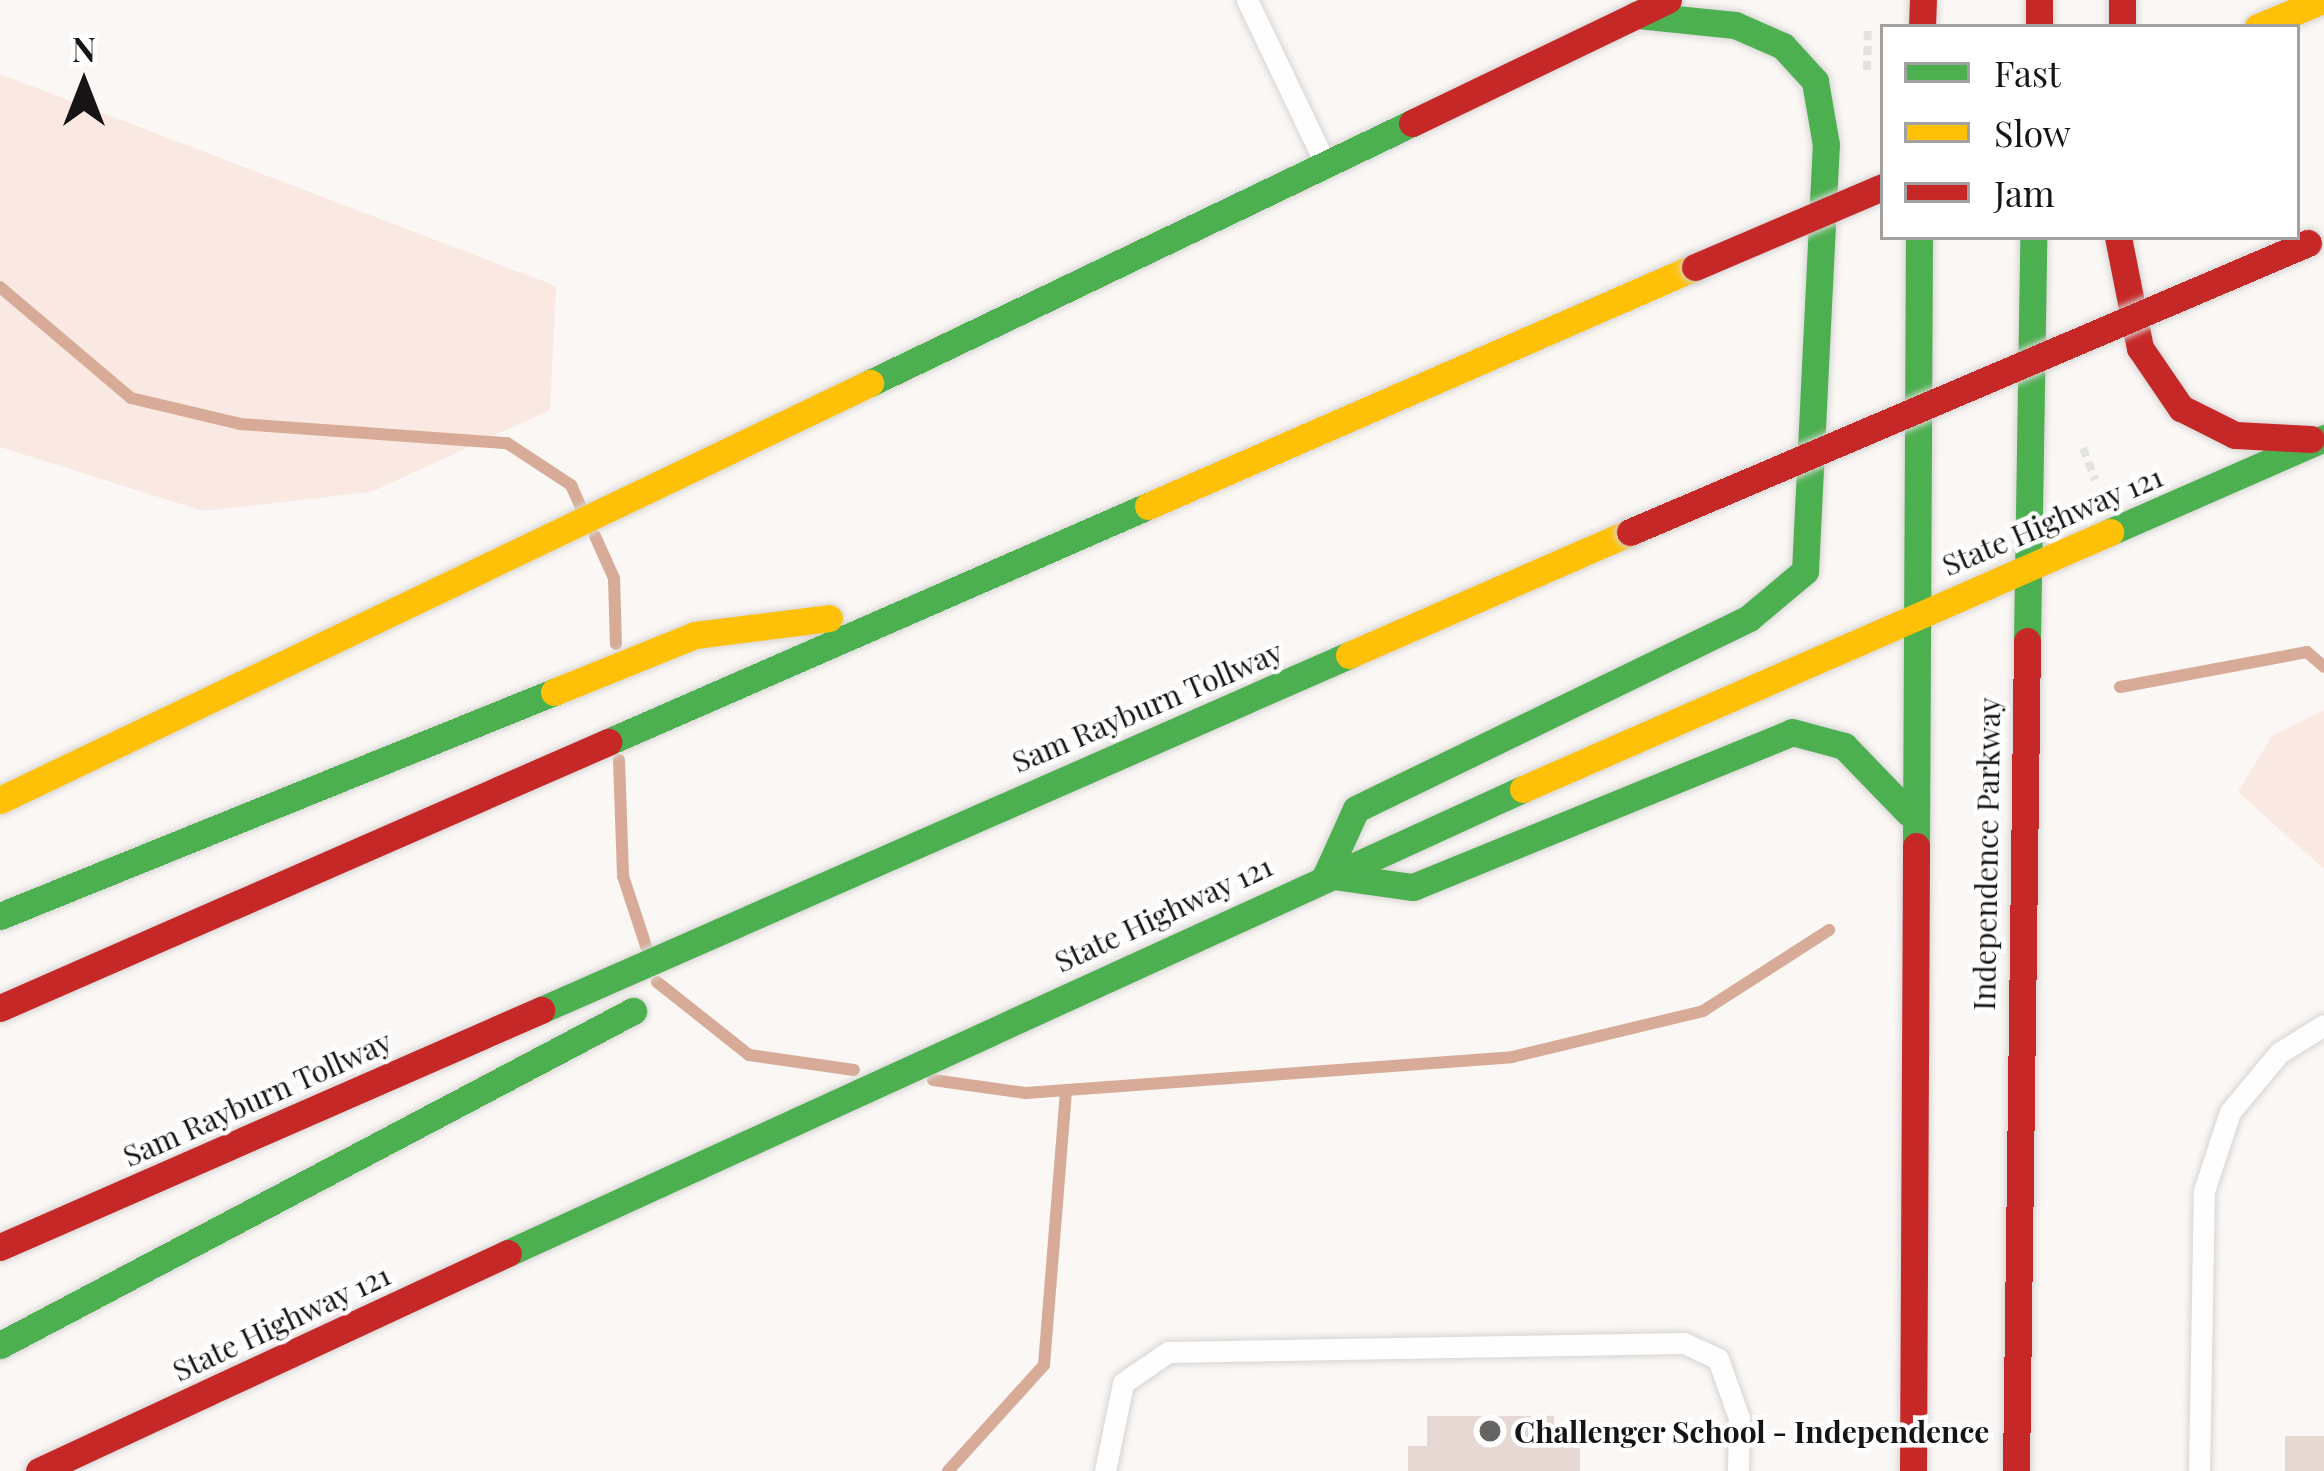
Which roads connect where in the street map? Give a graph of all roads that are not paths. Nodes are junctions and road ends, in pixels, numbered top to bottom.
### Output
1 (1247, 0) edge
2 (1668, 0) edge
3 (2323, 0) edge
4 (1636, 15) junction
5 (2265, 24) edge
6 (1328, 169) junction
7 (1880, 188) edge
8 (2316, 239) edge
9 (1919, 240) edge
10 (2033, 240) edge
11 (2119, 240) edge
12 (2323, 438) edge
13 (2025, 566) junction
14 (900, 609) junction
15 (1912, 616) junction
16 (0, 800) edge
17 (1909, 813) junction
18 (1326, 875) junction
19 (0, 916) edge
20 (734, 921) junction
21 (0, 1008) edge
22 (2324, 1025) edge
23 (0, 1246) edge
24 (0, 1345) edge
25 (38, 1471) edge
26 (1105, 1471) edge
27 (1738, 1471) edge
28 (1913, 1471) edge
29 (2016, 1471) edge
30 (2198, 1471) edge

1 - 6 lane
2 - 4 main road
3 - 5 main road
4 - 6 main road
4 - 18 main road
6 - 16 main road
7 - 14 main road, bridge
8 - 20 main road, Sam Rayburn Tollway, bridge
9 - 15 main road
10 - 13 main road, Independence Parkway
11 - 12 main road
12 - 13 main road, State Highway 121
13 - 15 main road, State Highway 121
13 - 29 main road, Independence Parkway
14 - 19 main road
14 - 21 main road
15 - 17 main road
15 - 18 main road, State Highway 121
17 - 18 main road
17 - 28 main road
18 - 25 main road, State Highway 121
20 - 23 main road, Sam Rayburn Tollway
20 - 24 main road
22 - 30 lane
26 - 27 lane

